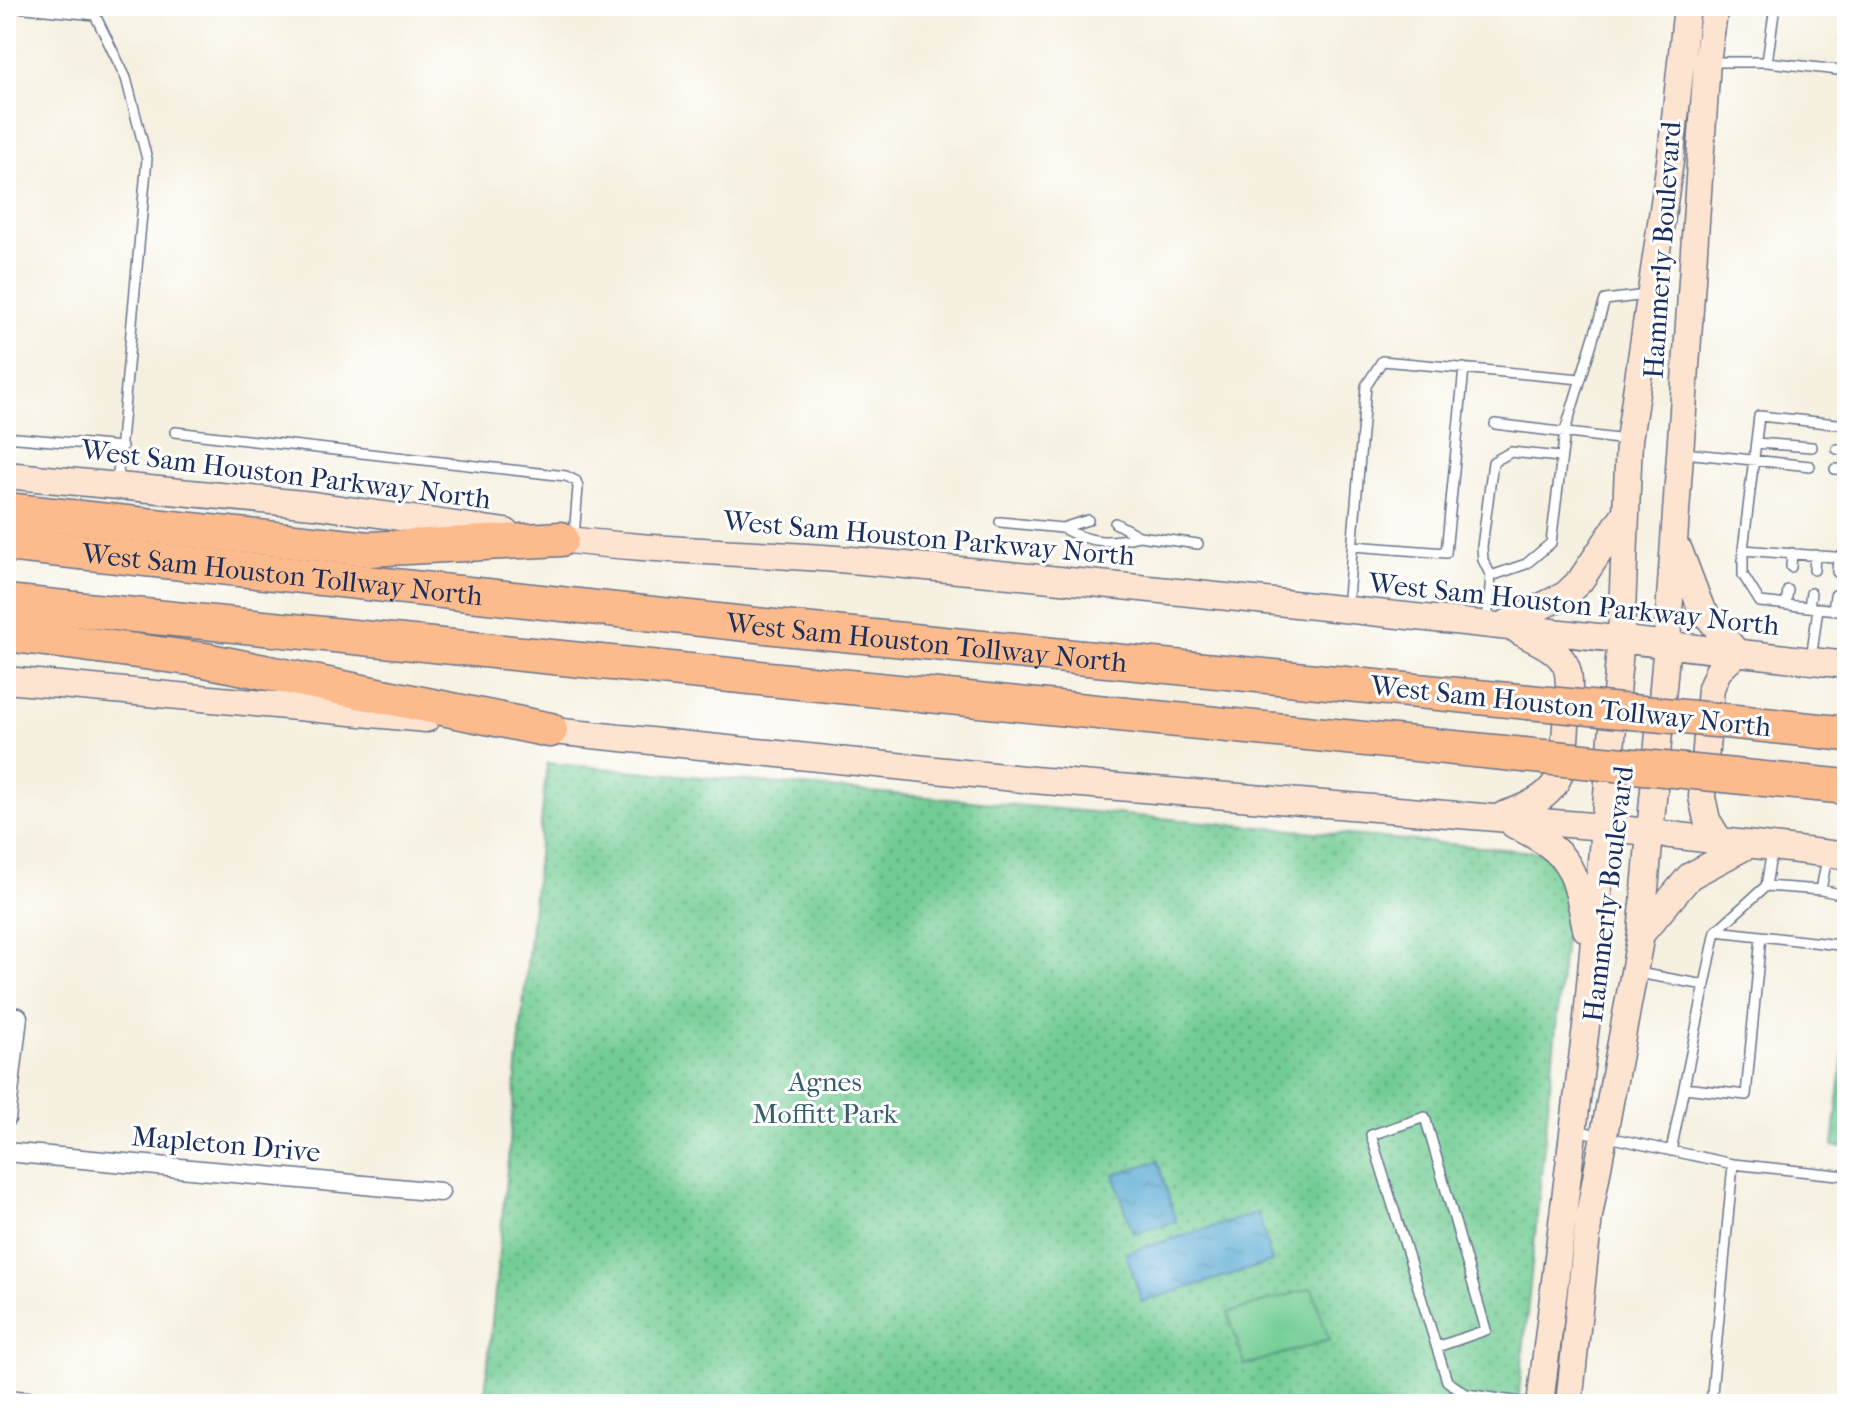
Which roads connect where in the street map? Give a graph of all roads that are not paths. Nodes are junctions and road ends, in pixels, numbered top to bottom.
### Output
1 (6, 6) edge
2 (1687, 6) edge
3 (1715, 6) edge
4 (1775, 6) edge
5 (1707, 62) junction
6 (1767, 62) junction
7 (1847, 71) edge
8 (1651, 295) junction
9 (1464, 368) junction
10 (1581, 379) junction
11 (1495, 424) dead end
12 (1847, 425) edge
13 (1565, 431) junction
14 (175, 432) dead end
15 (6, 437) edge
16 (1629, 440) junction
17 (1756, 443) junction
18 (122, 447) junction
19 (1812, 447) dead end
20 (1680, 453) junction
21 (1560, 457) junction
22 (1754, 461) junction
23 (1810, 466) dead end
24 (1835, 469) dead end
25 (1847, 470) edge
26 (6, 475) edge
27 (117, 485) junction
28 (6, 510) edge
29 (1626, 512) junction
30 (1088, 520) dead end
31 (1000, 522) dead end
32 (1115, 523) dead end
33 (1062, 528) junction
34 (1139, 536) junction
35 (1674, 537) junction
36 (567, 540) junction
37 (6, 544) edge
38 (1198, 544) dead end
39 (1353, 546) junction
40 (1743, 550) junction
41 (1792, 553) junction
42 (1815, 555) junction
43 (1843, 558) edge
44 (1791, 567) dead end
45 (1814, 570) dead end
46 (1837, 572) dead end
47 (1491, 576) junction
48 (1788, 590) dead end
49 (1811, 593) dead end
50 (1835, 595) dead end
51 (6, 602) edge
52 (1786, 605) junction
53 (1814, 608) junction
54 (1833, 610) junction
55 (1847, 611) edge
56 (1347, 612) junction
57 (1496, 624) junction
58 (6, 634) edge
59 (1621, 637) junction
60 (1667, 643) junction
61 (1737, 653) junction
62 (1811, 661) junction
63 (1847, 665) edge
64 (6, 680) edge
65 (550, 730) junction
66 (1847, 734) edge
67 (1847, 787) edge
68 (1496, 817) junction
69 (1604, 827) junction
70 (1651, 832) junction
71 (1718, 838) junction
72 (1760, 846) junction
73 (1837, 855) edge
74 (1766, 886) junction
75 (1821, 890) junction
76 (1716, 931) junction
77 (1641, 934) junction
78 (1761, 936) junction
79 (1592, 958) junction
80 (1636, 973) junction
81 (1705, 985) junction
82 (18, 1017) dead end
83 (1684, 1088) junction
84 (6, 1119) edge
85 (1571, 1129) junction
86 (1602, 1136) junction
87 (1671, 1151) junction
88 (6, 1152) edge
89 (1733, 1164) junction
90 (1847, 1176) edge
91 (440, 1192) dead end
92 (1437, 1347) junction
93 (6, 1399) edge
94 (56, 1404) edge
95 (1537, 1404) edge
96 (1569, 1404) edge
97 (1711, 1404) edge

1 - 18 lane
2 - 8 main road, Hammerly Boulevard
3 - 5 main road, Hammerly Boulevard
4 - 6 lane
5 - 6 lane
5 - 20 main road, Hammerly Boulevard
6 - 7 lane
8 - 10 lane
8 - 16 main road, Hammerly Boulevard
9 - 10 lane
9 - 39 lane
9 - 39 lane
10 - 13 lane
11 - 13 lane
12 - 17 lane
13 - 16 lane
13 - 21 lane
14 - 36 lane
15 - 18 lane
16 - 29 main road, Hammerly Boulevard
17 - 19 lane
17 - 22 lane
18 - 27 lane
20 - 22 lane
20 - 35 main road, Hammerly Boulevard
21 - 47 lane
21 - 47 lane
22 - 23 lane
22 - 40 lane
24 - 25 lane
26 - 27 main road, West Sam Houston Parkway North
27 - 36 main road, West Sam Houston Parkway North
28 - 36 highway
29 - 57 main road
29 - 59 main road, Hammerly Boulevard
30 - 33 lane
31 - 33 lane
32 - 34 lane
33 - 34 lane
34 - 38 lane
35 - 60 main road, Hammerly Boulevard
35 - 61 main road
36 - 56 main road, West Sam Houston Parkway North
37 - 66 highway, West Sam Houston Tollway North, bridge
39 - 56 lane
40 - 41 lane
40 - 52 lane
41 - 42 lane
41 - 44 lane
42 - 43 lane
42 - 45 lane
43 - 46 lane
47 - 57 lane
48 - 52 lane
49 - 53 lane
50 - 54 lane
51 - 67 highway, West Sam Houston Tollway North, bridge
52 - 53 lane
53 - 54 lane
53 - 62 lane
54 - 55 lane
56 - 57 main road, West Sam Houston Parkway North
57 - 59 main road, West Sam Houston Parkway North
57 - 68 main road
58 - 65 highway
59 - 60 main road, West Sam Houston Parkway North
59 - 69 main road, Hammerly Boulevard
60 - 61 main road, West Sam Houston Parkway North
60 - 70 main road, Hammerly Boulevard
61 - 62 main road, West Sam Houston Parkway North
61 - 71 main road
62 - 63 main road, West Sam Houston Parkway North
64 - 65 main road
65 - 68 main road
68 - 69 main road
68 - 79 main road
69 - 70 main road
69 - 79 main road, Hammerly Boulevard
70 - 71 main road
70 - 77 main road, Hammerly Boulevard
71 - 72 main road
72 - 73 main road
72 - 74 lane
72 - 77 main road
73 - 75 lane
74 - 75 lane
74 - 76 lane
75 - 78 lane
76 - 78 lane
76 - 81 lane
77 - 80 main road, Hammerly Boulevard
78 - 83 lane
79 - 85 main road, Hammerly Boulevard
80 - 81 lane
80 - 86 main road, Hammerly Boulevard
81 - 83 lane
82 - 84 street
83 - 87 lane
85 - 86 lane
85 - 95 main road, Hammerly Boulevard
86 - 87 lane
86 - 96 main road, Hammerly Boulevard
87 - 89 lane
88 - 91 street, Mapleton Drive
89 - 90 lane
89 - 97 lane
92 - 92 lane
92 - 95 lane
93 - 94 street

